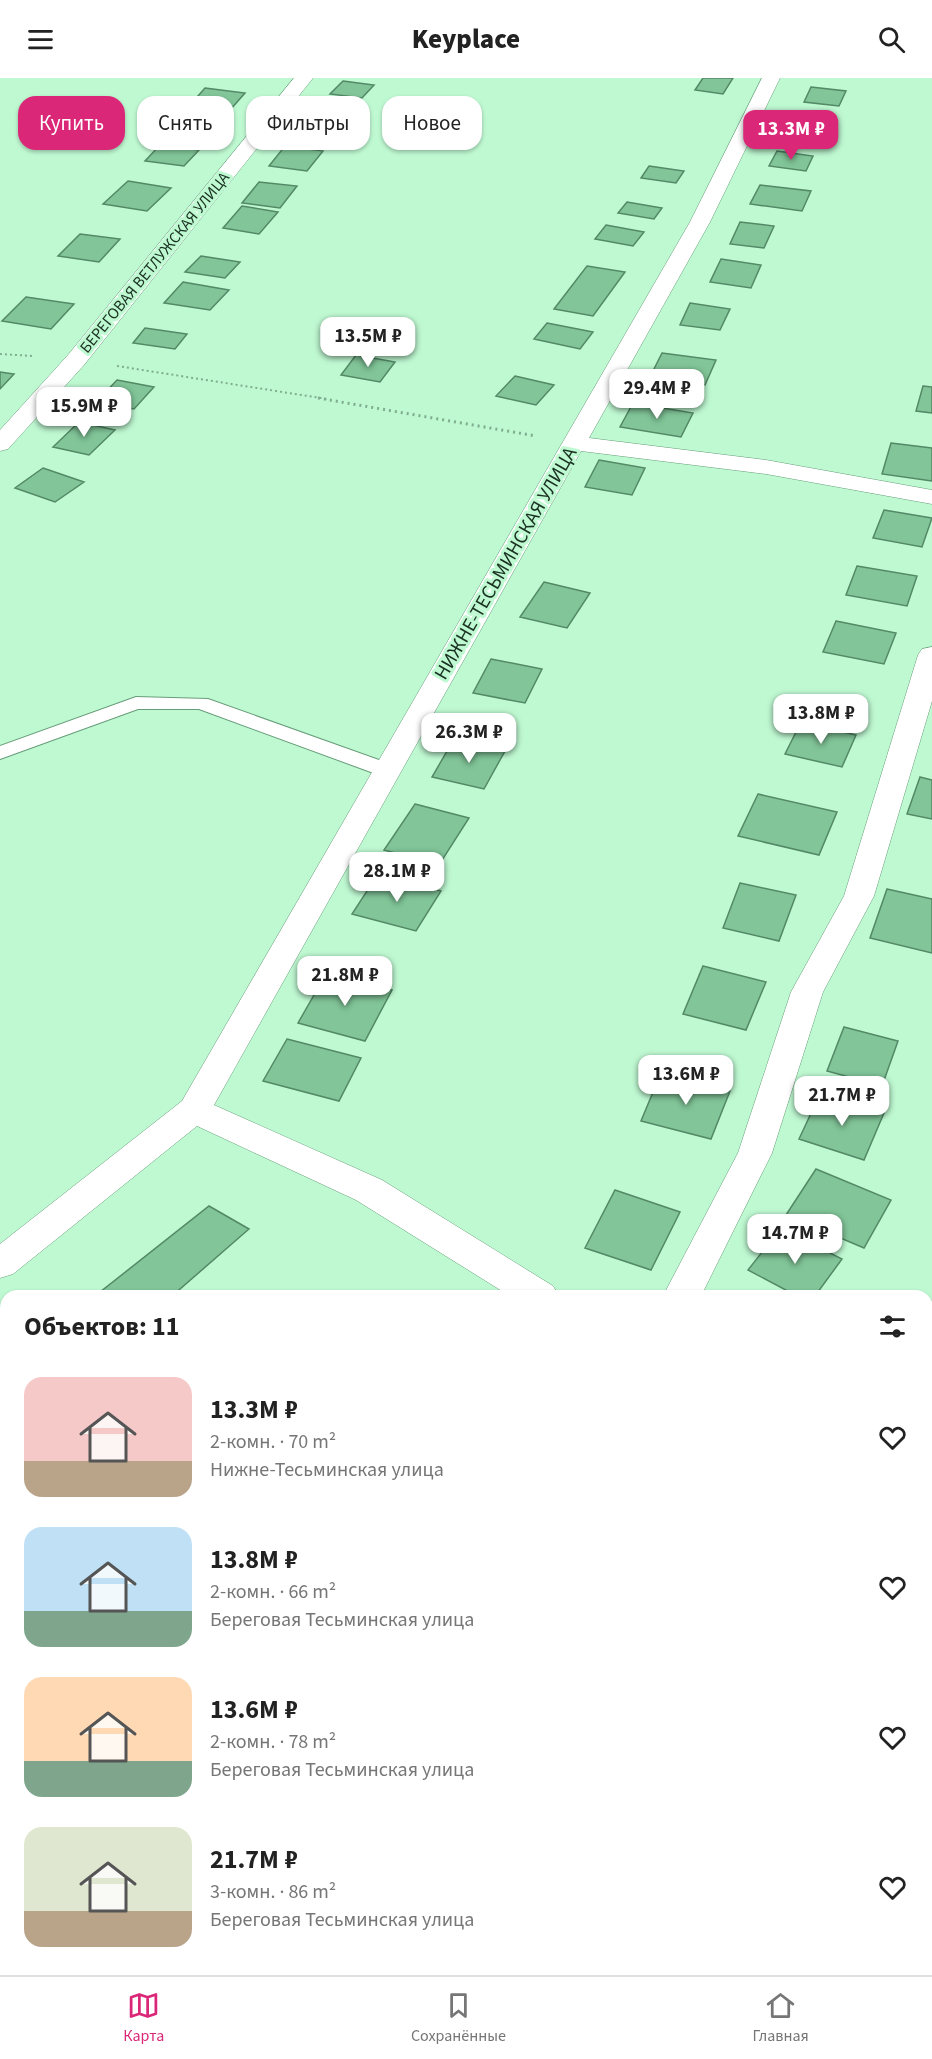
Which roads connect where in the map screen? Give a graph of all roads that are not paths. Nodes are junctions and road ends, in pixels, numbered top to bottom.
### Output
1 (304, 78) edge
2 (771, 78) edge
3 (574, 443) junction
4 (0, 444) edge
5 (932, 497) edge
6 (932, 655) edge
7 (0, 753) edge
8 (386, 770) junction
9 (194, 1110) junction
10 (0, 1264) edge
11 (530, 1290) edge
12 (685, 1290) edge

1 - 4 street, БЕРЕГОВАЯ ВЕТЛУЖСКАЯ УЛИЦА
2 - 3 street, НИЖНЕ-ТЕСЬМИНСКАЯ УЛИЦА
3 - 5 street
3 - 8 street, НИЖНЕ-ТЕСЬМИНСКАЯ УЛИЦА
6 - 12 street
7 - 8 lane
8 - 9 street, НИЖНЕ-ТЕСЬМИНСКАЯ УЛИЦА
9 - 10 street, НИЖНЕ-ТЕСЬМИНСКАЯ УЛИЦА
9 - 11 street

